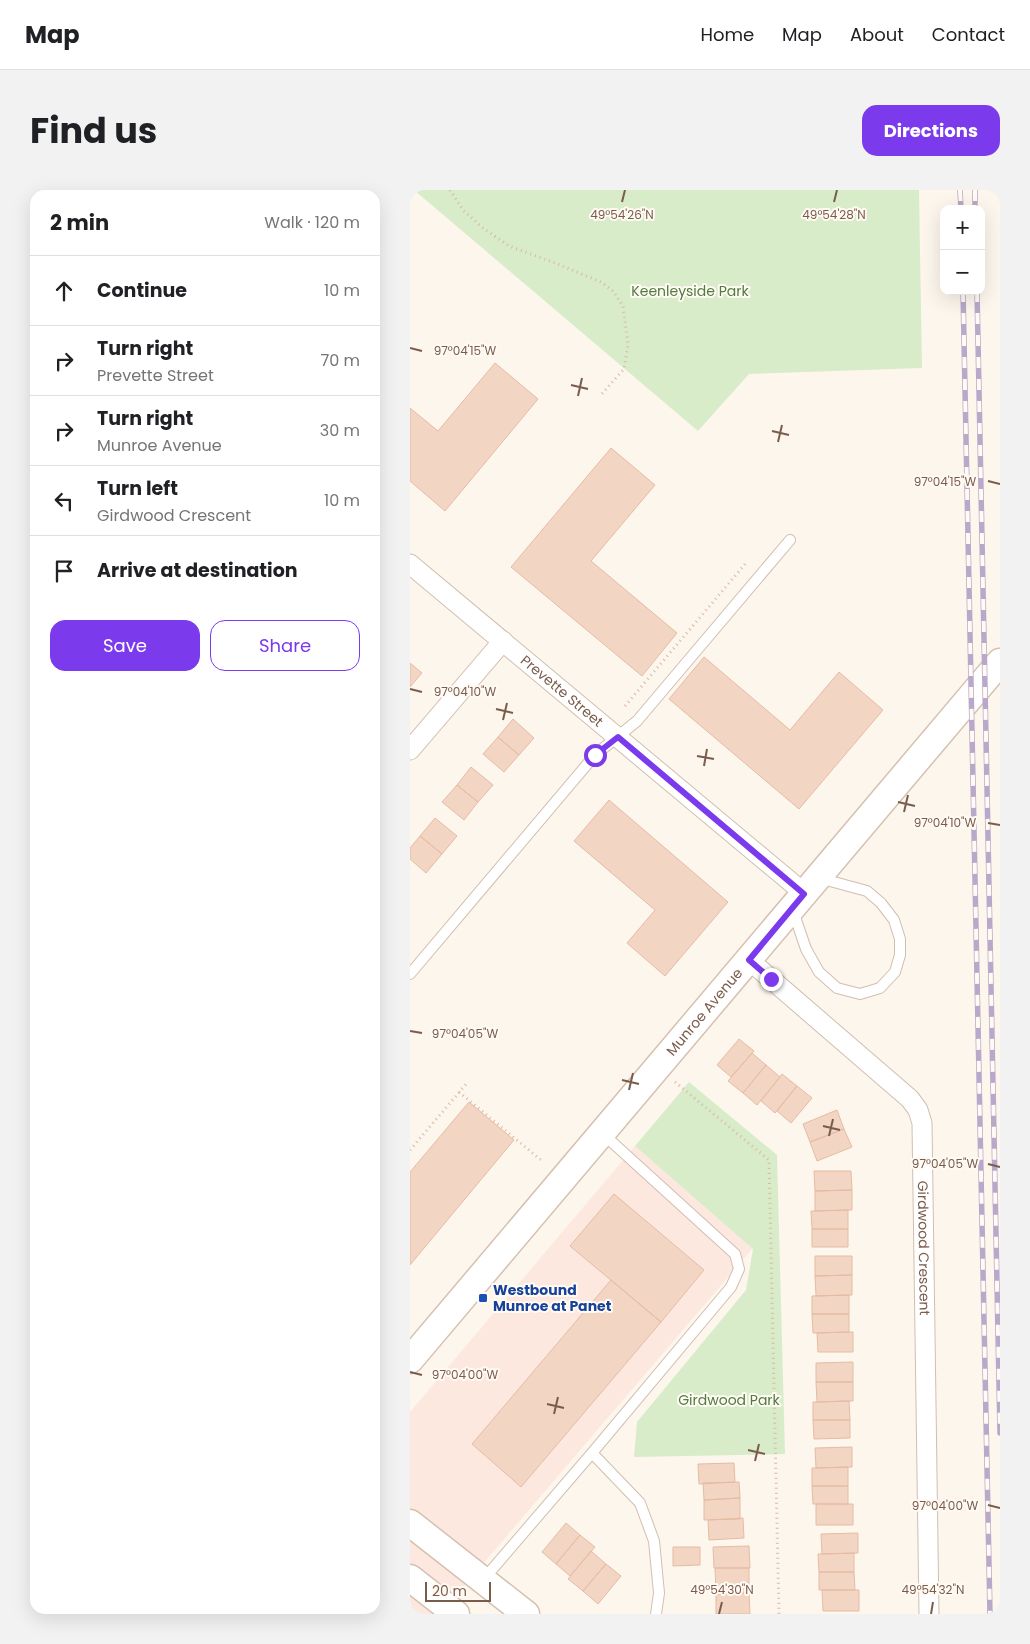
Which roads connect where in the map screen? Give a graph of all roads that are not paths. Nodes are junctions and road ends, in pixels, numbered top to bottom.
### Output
1 (790, 540) dead end
2 (410, 564) edge
3 (502, 641) junction
4 (1000, 662) edge
5 (618, 737) junction
6 (410, 750) edge
7 (805, 893) junction
8 (749, 960) junction
9 (410, 974) edge
10 (602, 1134) junction
11 (410, 1360) edge
12 (592, 1453) junction
13 (410, 1523) edge
14 (410, 1578) edge
15 (483, 1580) junction
16 (456, 1614) edge
17 (526, 1614) edge
18 (656, 1614) edge
19 (930, 1614) edge

1 - 5 lane
2 - 3 street, Prevette Street
3 - 5 street, Prevette Street
3 - 6 street
4 - 7 street, Munroe Avenue
5 - 7 street, Prevette Street
5 - 9 lane
7 - 7 lane
7 - 8 street, Munroe Avenue
8 - 10 street, Munroe Avenue
8 - 19 street, Girdwood Crescent
10 - 11 street, Munroe Avenue
10 - 12 lane
12 - 15 lane
12 - 18 lane
13 - 15 street
14 - 16 street
15 - 17 street

